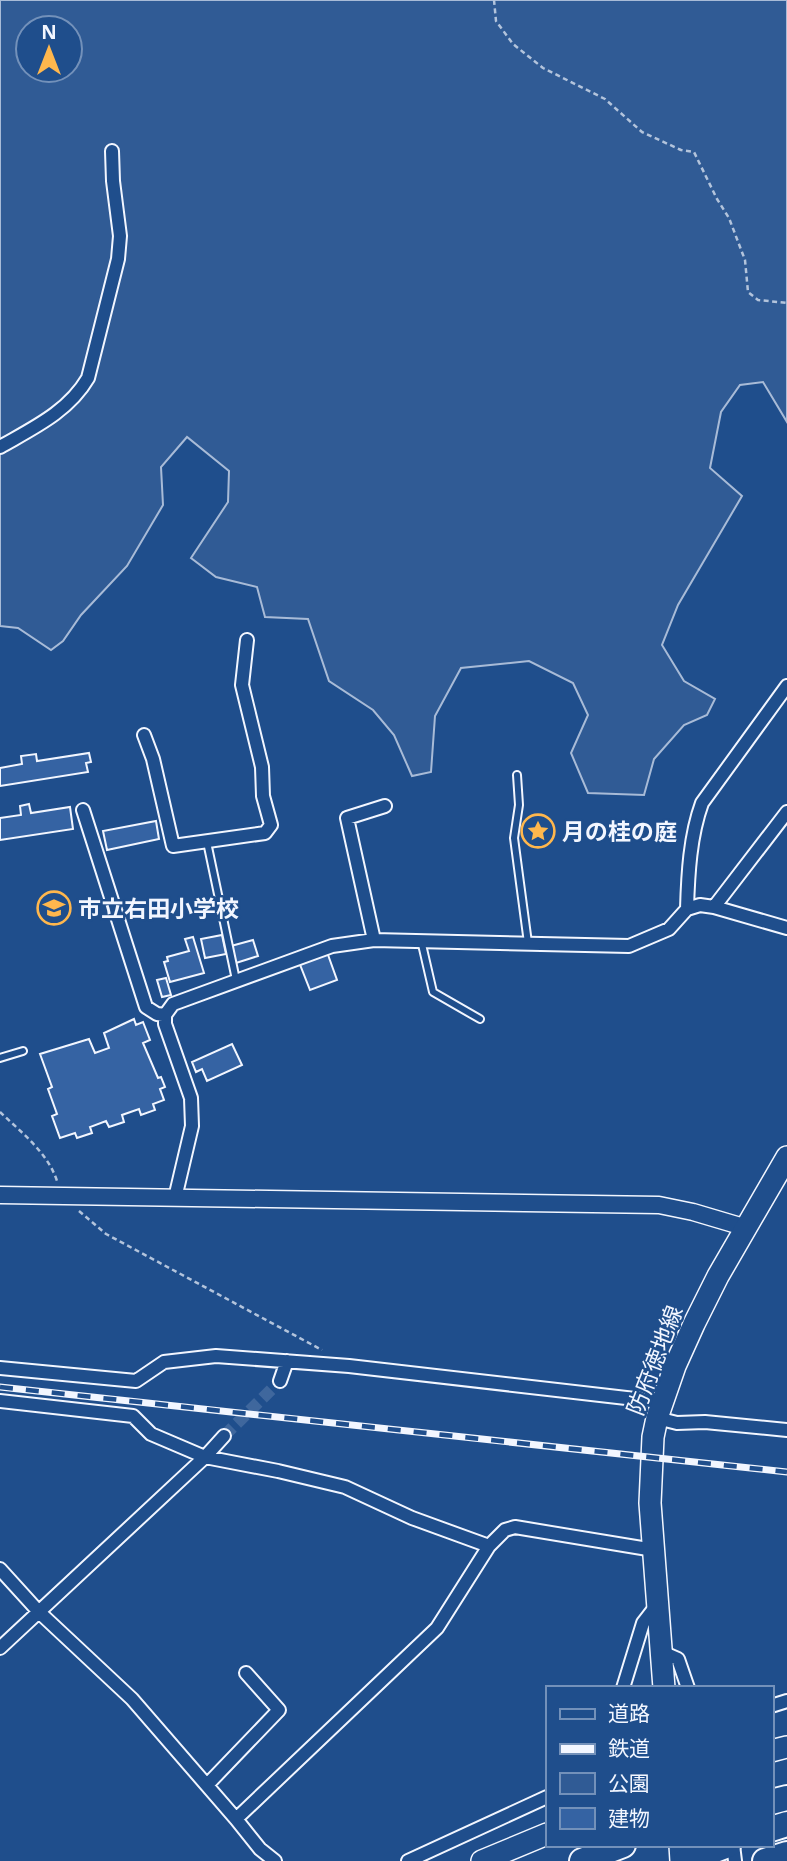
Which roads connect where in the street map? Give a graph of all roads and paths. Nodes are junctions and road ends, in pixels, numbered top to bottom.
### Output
1 (494, 0) edge
2 (112, 151) dead end
3 (787, 303) edge
4 (0, 447) edge
5 (247, 640) dead end
6 (787, 686) edge
7 (144, 735) dead end
8 (517, 775) dead end
9 (385, 806) dead end
10 (83, 810) dead end
11 (787, 813) edge
12 (207, 842) junction
13 (714, 907) junction
14 (687, 909) junction
15 (787, 928) edge
16 (374, 940) junction
17 (421, 940) junction
18 (528, 943) junction
19 (237, 981) junction
20 (165, 1015) junction
21 (480, 1019) dead end
22 (23, 1051) dead end
23 (0, 1058) edge
24 (0, 1112) edge
25 (787, 1157) edge
26 (0, 1195) edge
27 (63, 1196) junction
28 (175, 1198) junction
29 (747, 1228) junction
30 (288, 1361) junction
31 (349, 1366) junction
32 (0, 1368) edge
33 (280, 1381) tunnel mouth
34 (0, 1401) edge
35 (659, 1410) junction
36 (787, 1430) edge
37 (224, 1436) tunnel mouth
38 (205, 1457) junction
39 (489, 1546) junction
40 (654, 1550) junction
41 (0, 1569) edge
42 (658, 1604) junction
43 (39, 1612) junction
44 (0, 1648) edge
45 (662, 1652) junction
46 (246, 1673) dead end
47 (626, 1686) edge
48 (664, 1686) edge
49 (687, 1686) edge
50 (207, 1785) junction
51 (546, 1797) edge
52 (236, 1819) junction
53 (546, 1833) edge
54 (618, 1847) edge
55 (722, 1847) edge
56 (787, 1854) edge
57 (275, 1861) edge
58 (408, 1861) edge
59 (482, 1861) edge
60 (582, 1861) edge
61 (684, 1861) edge
62 (765, 1861) edge

1 - 3 path
2 - 4 street
5 - 12 street
6 - 14 street
7 - 12 street
8 - 18 lane
9 - 16 street
10 - 20 street
11 - 13 street
12 - 19 lane
13 - 14 street
13 - 15 street
14 - 18 street
16 - 17 street
16 - 19 street
17 - 18 street
17 - 21 lane
19 - 20 street
20 - 28 street
22 - 23 lane
24 - 27 path
25 - 29 main road, 防府徳地線
26 - 27 street
27 - 28 street
27 - 31 path
28 - 29 street
29 - 35 main road, 防府徳地線
30 - 31 street
30 - 32 street
30 - 33 street
31 - 35 street
34 - 38 street
35 - 36 street
35 - 40 main road, 防府徳地線
37 - 38 street
38 - 39 street
38 - 43 street
39 - 40 street
39 - 52 street
40 - 42 main road, 防府徳地線
41 - 43 street
42 - 45 main road, 防府徳地線
42 - 47 street
43 - 44 street
43 - 50 street
45 - 48 main road, 防府徳地線
45 - 49 street
46 - 50 street
50 - 52 street
51 - 58 street
52 - 57 street
53 - 59 main road
54 - 60 highway
55 - 61 highway
56 - 62 highway

